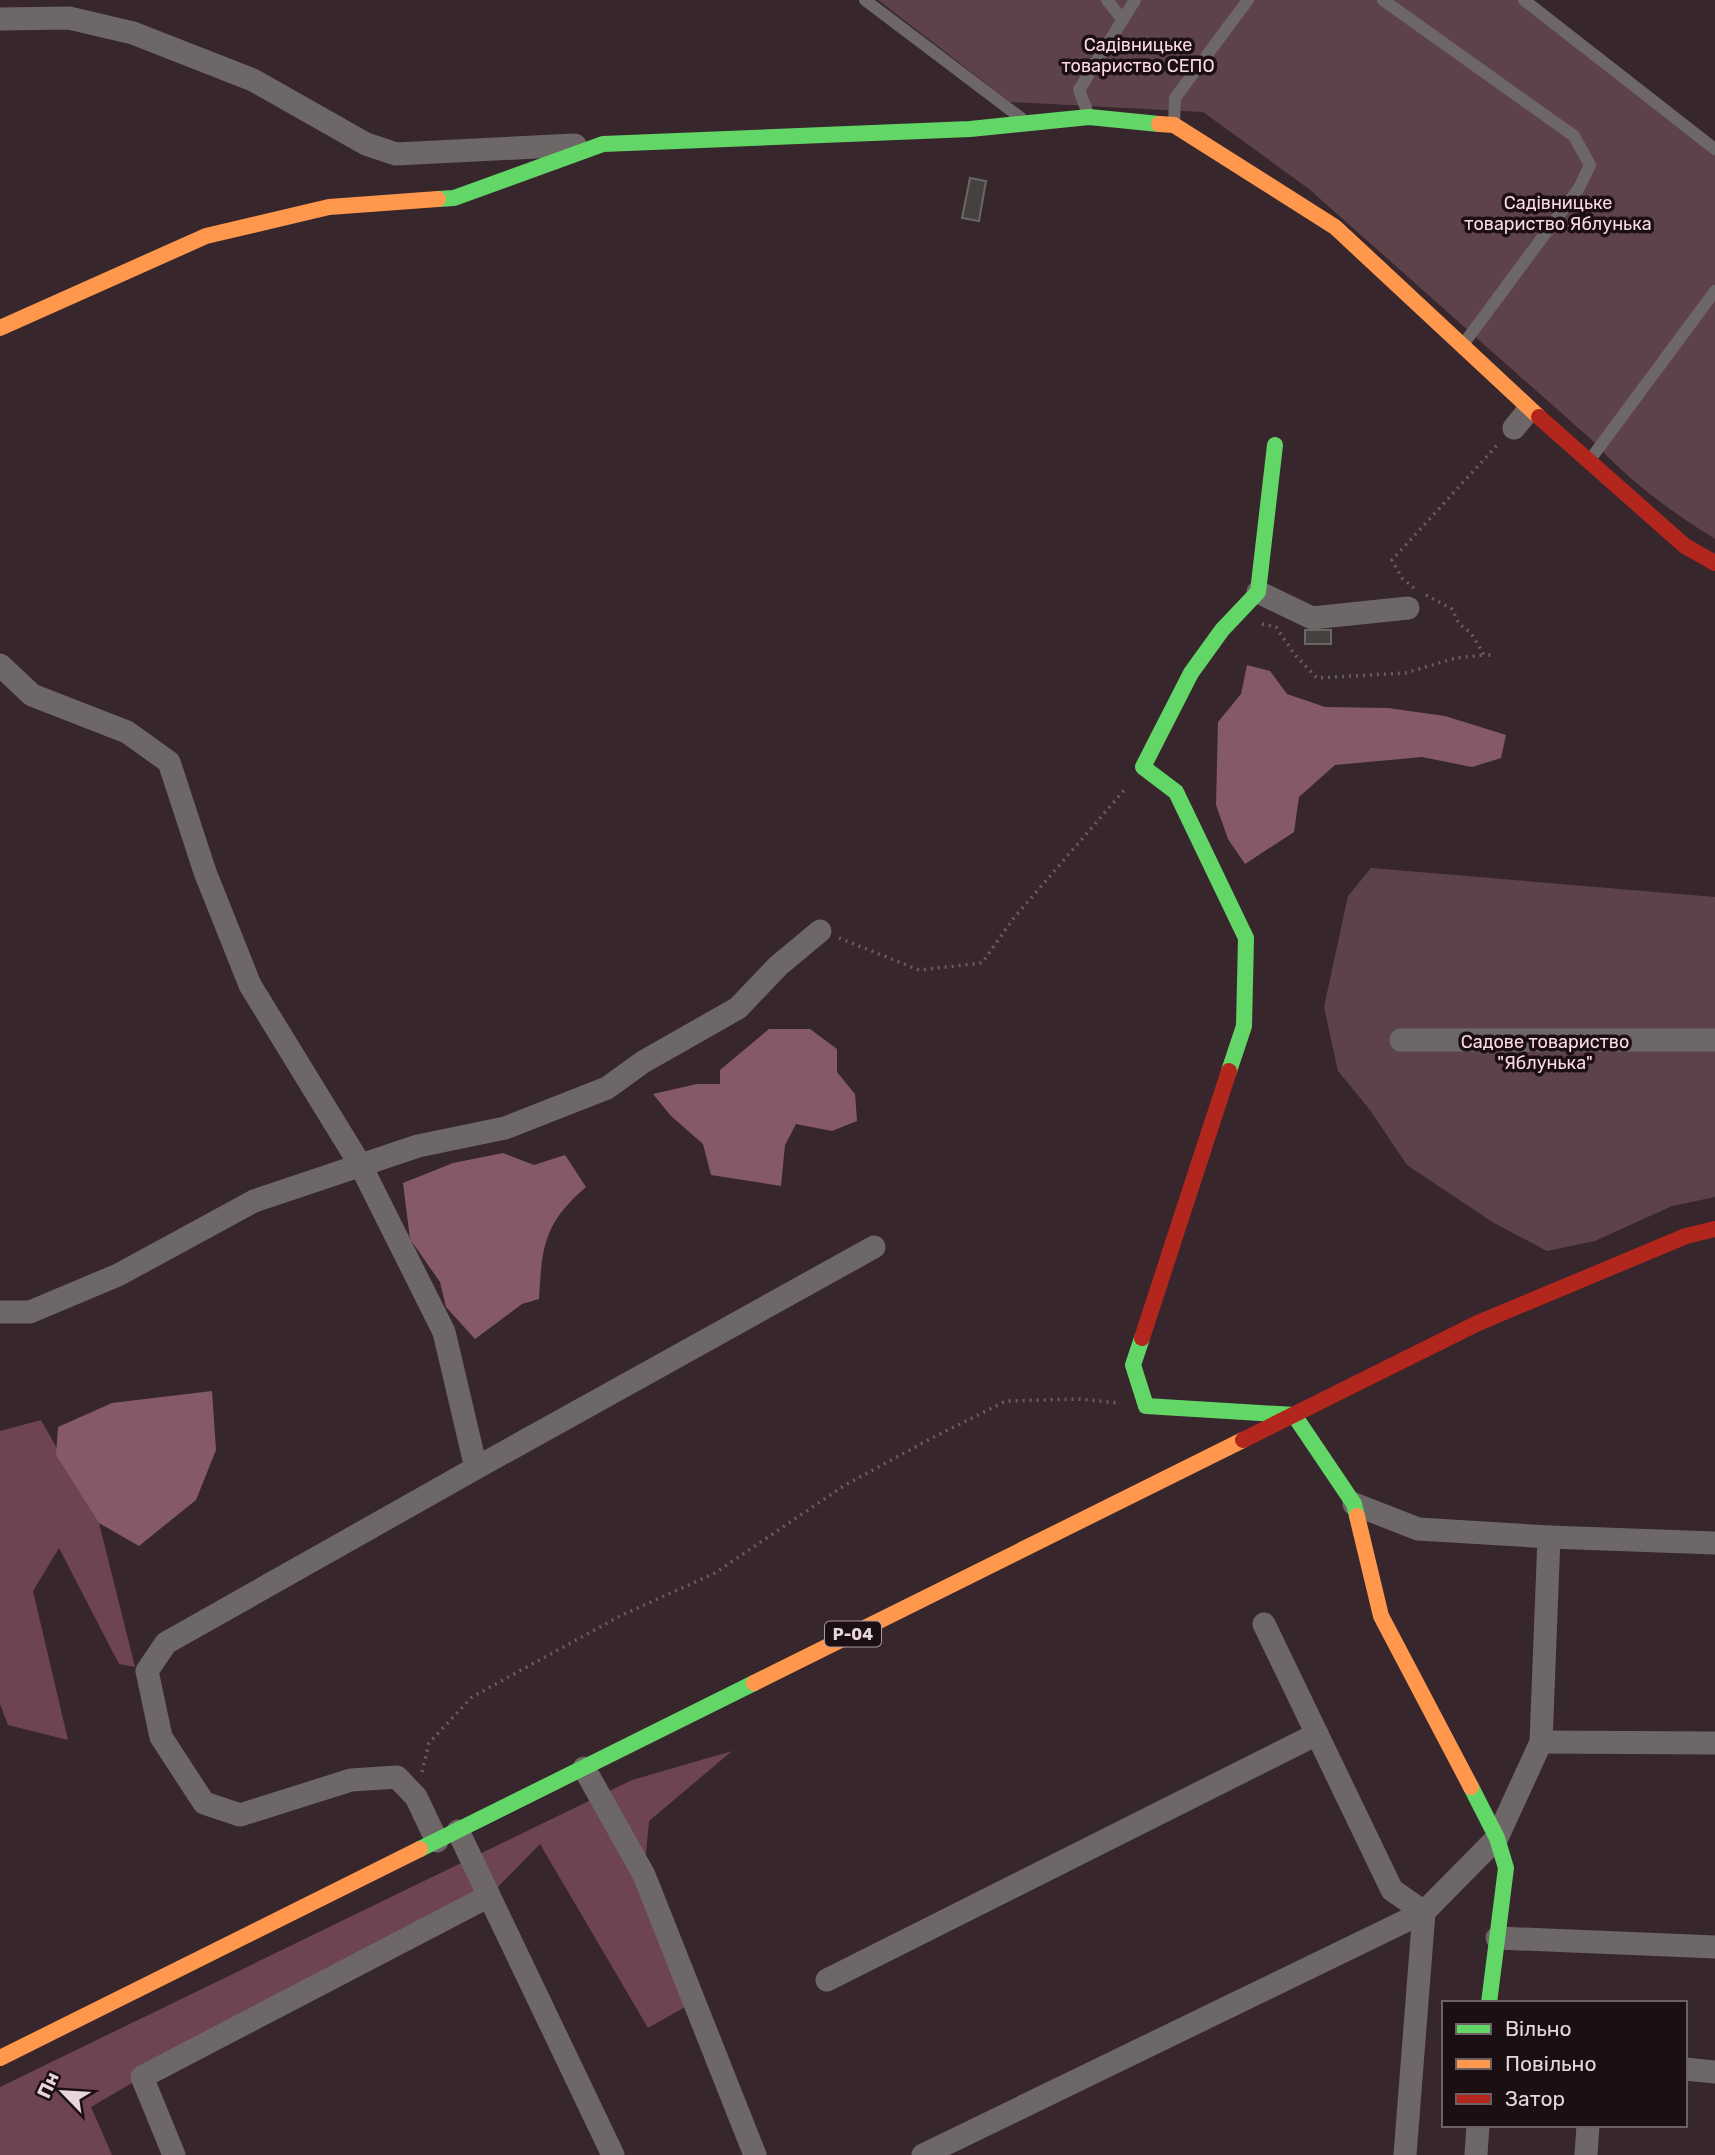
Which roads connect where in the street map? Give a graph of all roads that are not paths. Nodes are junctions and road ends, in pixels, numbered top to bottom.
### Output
1 (865, 0) edge
2 (1107, 0) edge
3 (1135, 0) edge
4 (1248, 0) edge
5 (1383, 0) edge
6 (1524, 0) edge
7 (0, 19) edge
8 (1122, 19) junction
9 (1090, 117) junction
10 (1025, 121) junction
11 (1174, 125) junction
12 (603, 144) junction
13 (1715, 149) edge
14 (1715, 291) edge
15 (0, 328) edge
16 (1462, 346) junction
17 (1275, 445) dead end
18 (1588, 461) junction
19 (1715, 563) edge
20 (1258, 592) junction
21 (1408, 608) dead end
22 (0, 665) edge
23 (820, 931) road end
24 (1401, 1040) dead end
25 (1715, 1040) edge
26 (362, 1166) junction
27 (1715, 1229) edge
28 (874, 1247) dead end
29 (0, 1312) edge
30 (1294, 1415) junction
31 (476, 1468) junction
32 (1354, 1504) junction
33 (1549, 1537) junction
34 (1715, 1543) edge
35 (1264, 1624) dead end
36 (1317, 1734) junction
37 (1541, 1742) junction
38 (1715, 1743) edge
39 (584, 1768) junction
40 (447, 1836) junction
41 (1497, 1838) junction
42 (489, 1896) junction
43 (1424, 1912) junction
44 (1497, 1938) junction
45 (1715, 1947) edge
46 (827, 1980) dead end
47 (1489, 2001) edge
48 (0, 2058) edge
49 (1687, 2069) edge
50 (1715, 2072) edge
51 (1478, 2127) edge
52 (1588, 2127) edge
53 (174, 2155) edge
54 (614, 2155) edge
55 (755, 2155) edge
56 (923, 2155) edge
57 (1405, 2155) edge
58 (1476, 2155) edge
59 (1586, 2155) edge

1 - 10 lane
2 - 8 lane
3 - 8 lane
4 - 11 lane
5 - 16 lane
6 - 13 lane
7 - 12 street
8 - 9 lane
9 - 10 street
9 - 11 street
10 - 12 street
11 - 16 street
12 - 15 street
14 - 18 lane
16 - 18 street
17 - 20 street
18 - 19 street
20 - 21 street
20 - 30 street
22 - 26 street
23 - 26 street
24 - 25 street
26 - 29 street
26 - 31 street
27 - 30 street, Р-04
28 - 31 street
30 - 32 street
30 - 39 street, Р-04
31 - 40 street
32 - 33 street
32 - 41 street
33 - 34 street
33 - 37 street
35 - 36 street
36 - 43 street
36 - 46 street
37 - 38 street
37 - 41 street
39 - 40 street, Р-04
39 - 55 street
40 - 42 street
40 - 48 street, Р-04
41 - 43 street
41 - 44 street
42 - 53 street
42 - 54 street
43 - 56 street
43 - 57 street
44 - 45 street
44 - 47 street
49 - 50 street
51 - 58 street
52 - 59 street

